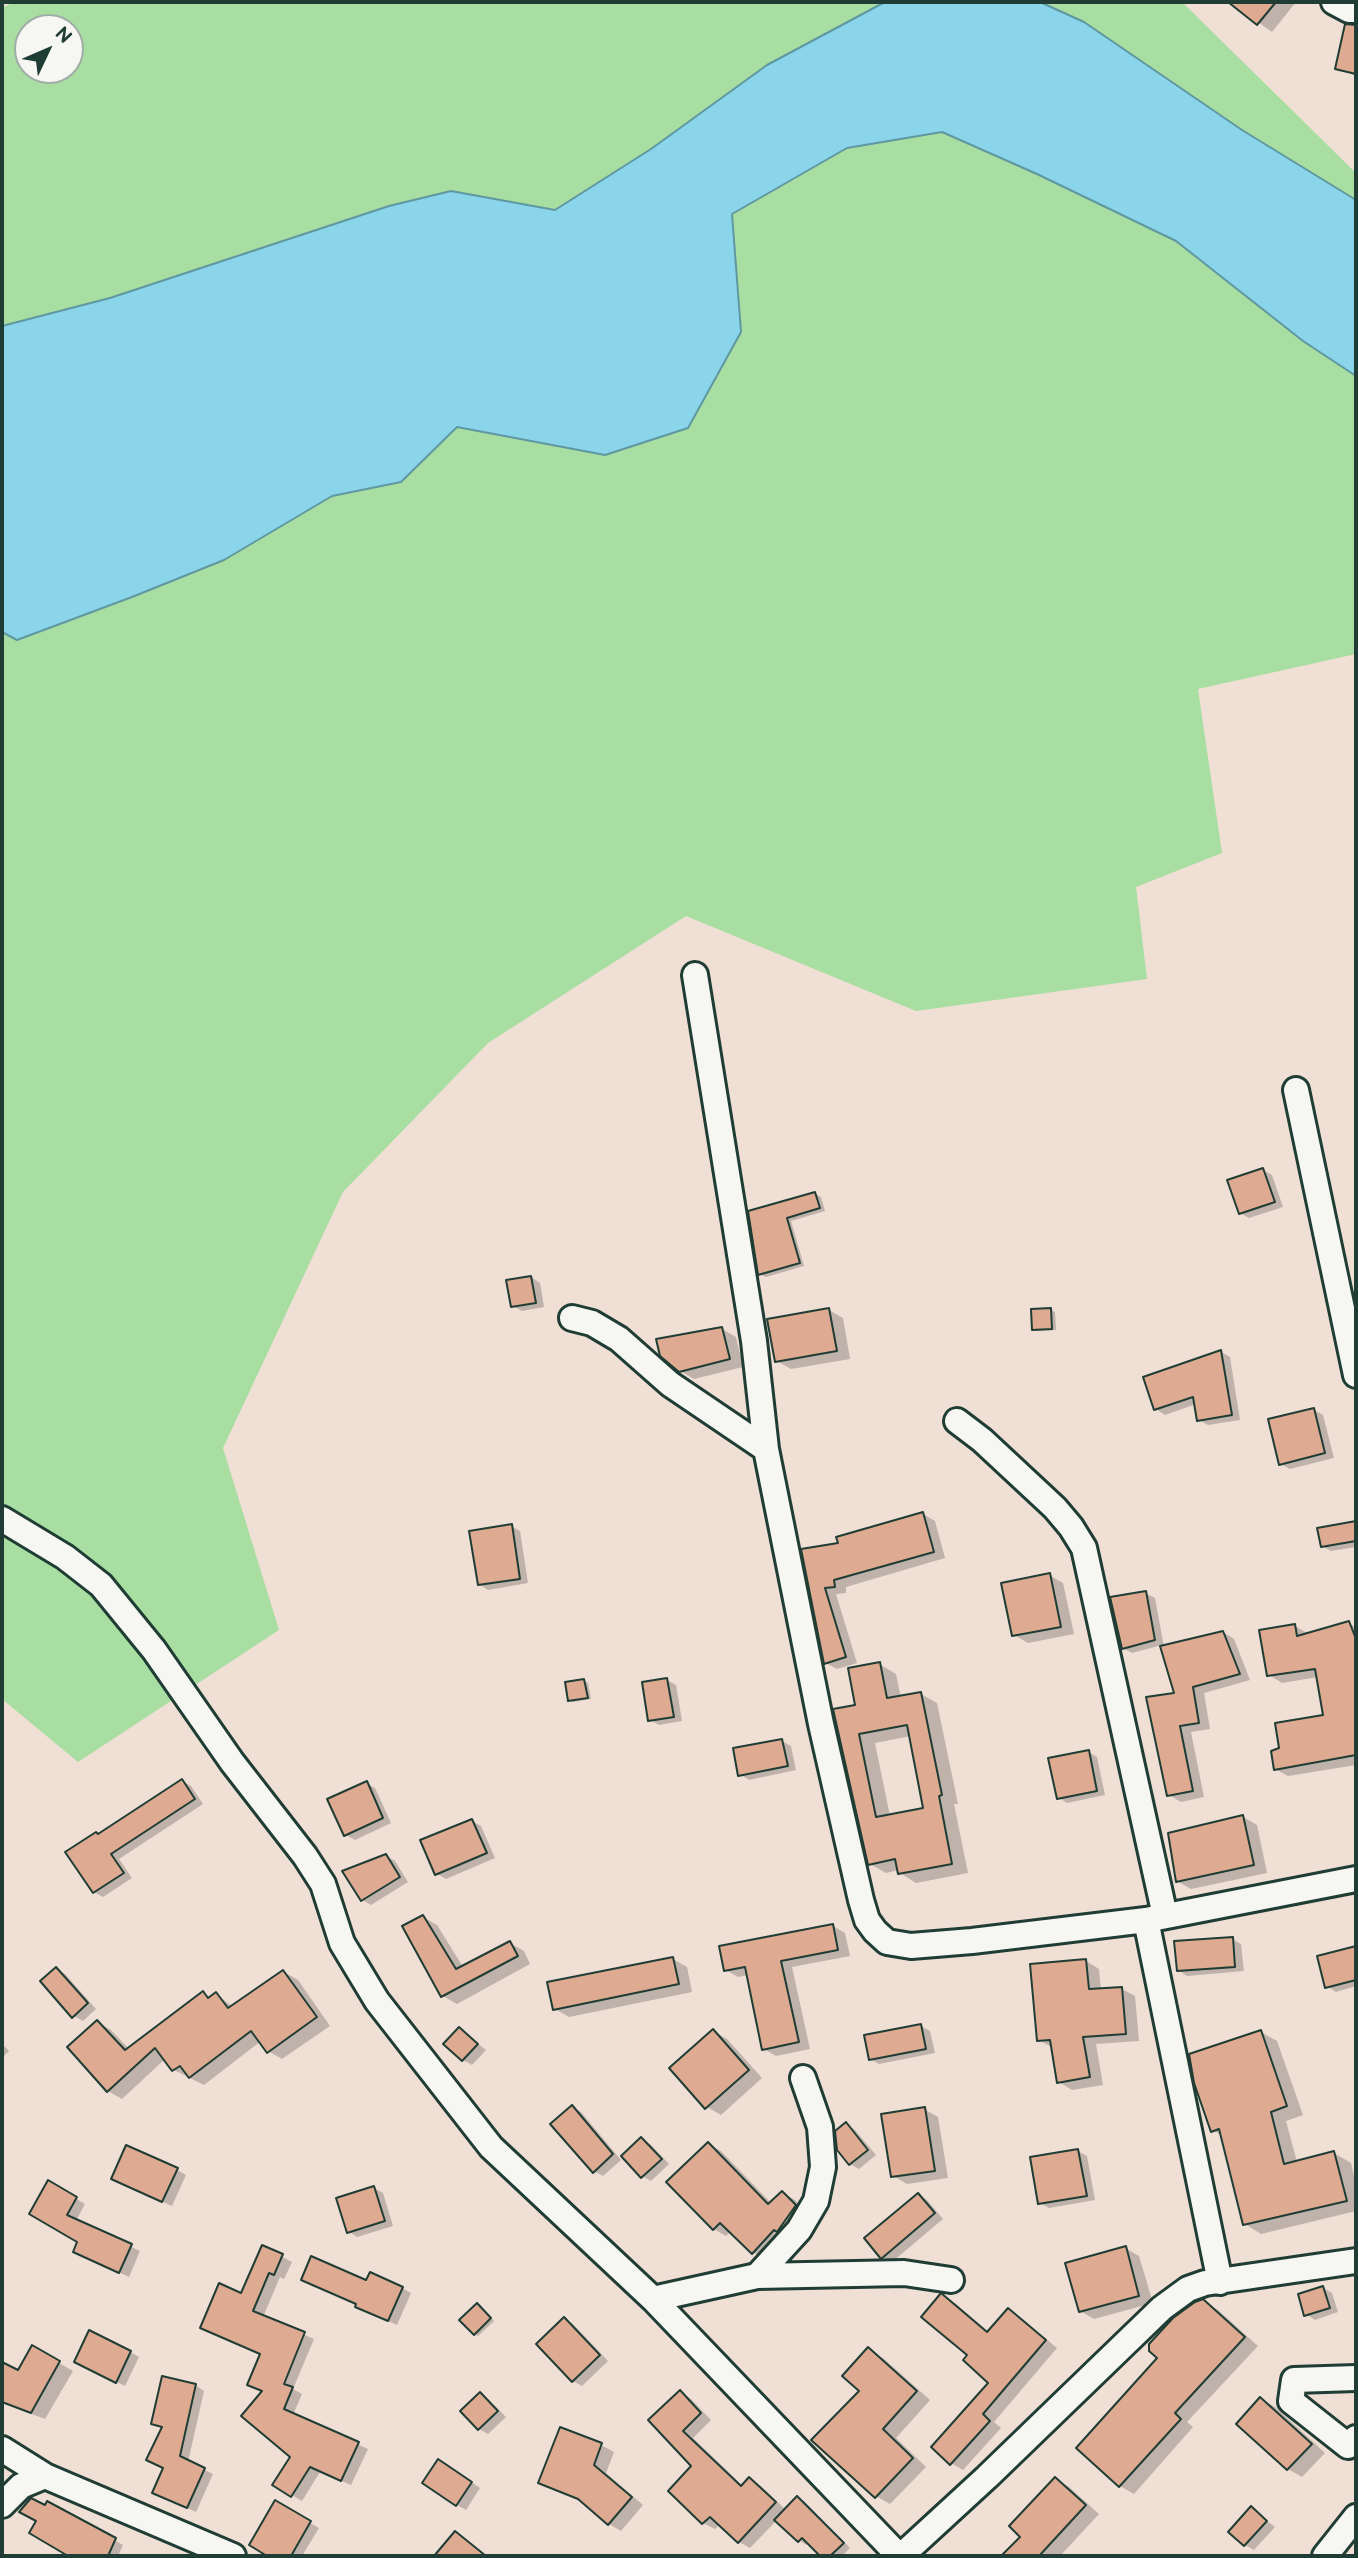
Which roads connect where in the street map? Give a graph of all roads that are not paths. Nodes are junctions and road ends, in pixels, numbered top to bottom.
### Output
1 (1334, 2) edge
2 (1356, 10) edge
3 (695, 975) dead end
4 (1296, 1090) dead end
5 (572, 1318) dead end
6 (1356, 1375) edge
7 (957, 1421) dead end
8 (766, 1449) junction
9 (2, 1519) edge
10 (1356, 1879) edge
11 (1155, 1918) junction
12 (803, 2078) dead end
13 (1356, 2261) edge
14 (757, 2276) junction
15 (951, 2280) dead end
16 (1220, 2282) junction
17 (653, 2299) junction
18 (1356, 2378) edge
19 (1356, 2438) edge
20 (2, 2449) edge
21 (45, 2476) junction
22 (2, 2505) edge
23 (1356, 2517) edge
24 (233, 2556) edge
25 (900, 2556) edge
26 (1325, 2556) edge

1 - 2 street
3 - 8 street
4 - 6 street
5 - 8 street
7 - 11 street
8 - 11 street
9 - 17 street
10 - 11 street
11 - 16 street
12 - 14 street
13 - 16 street
14 - 15 street
14 - 17 street
16 - 25 street
17 - 25 street
18 - 19 street
20 - 21 street
21 - 22 street
21 - 24 street
23 - 26 street

